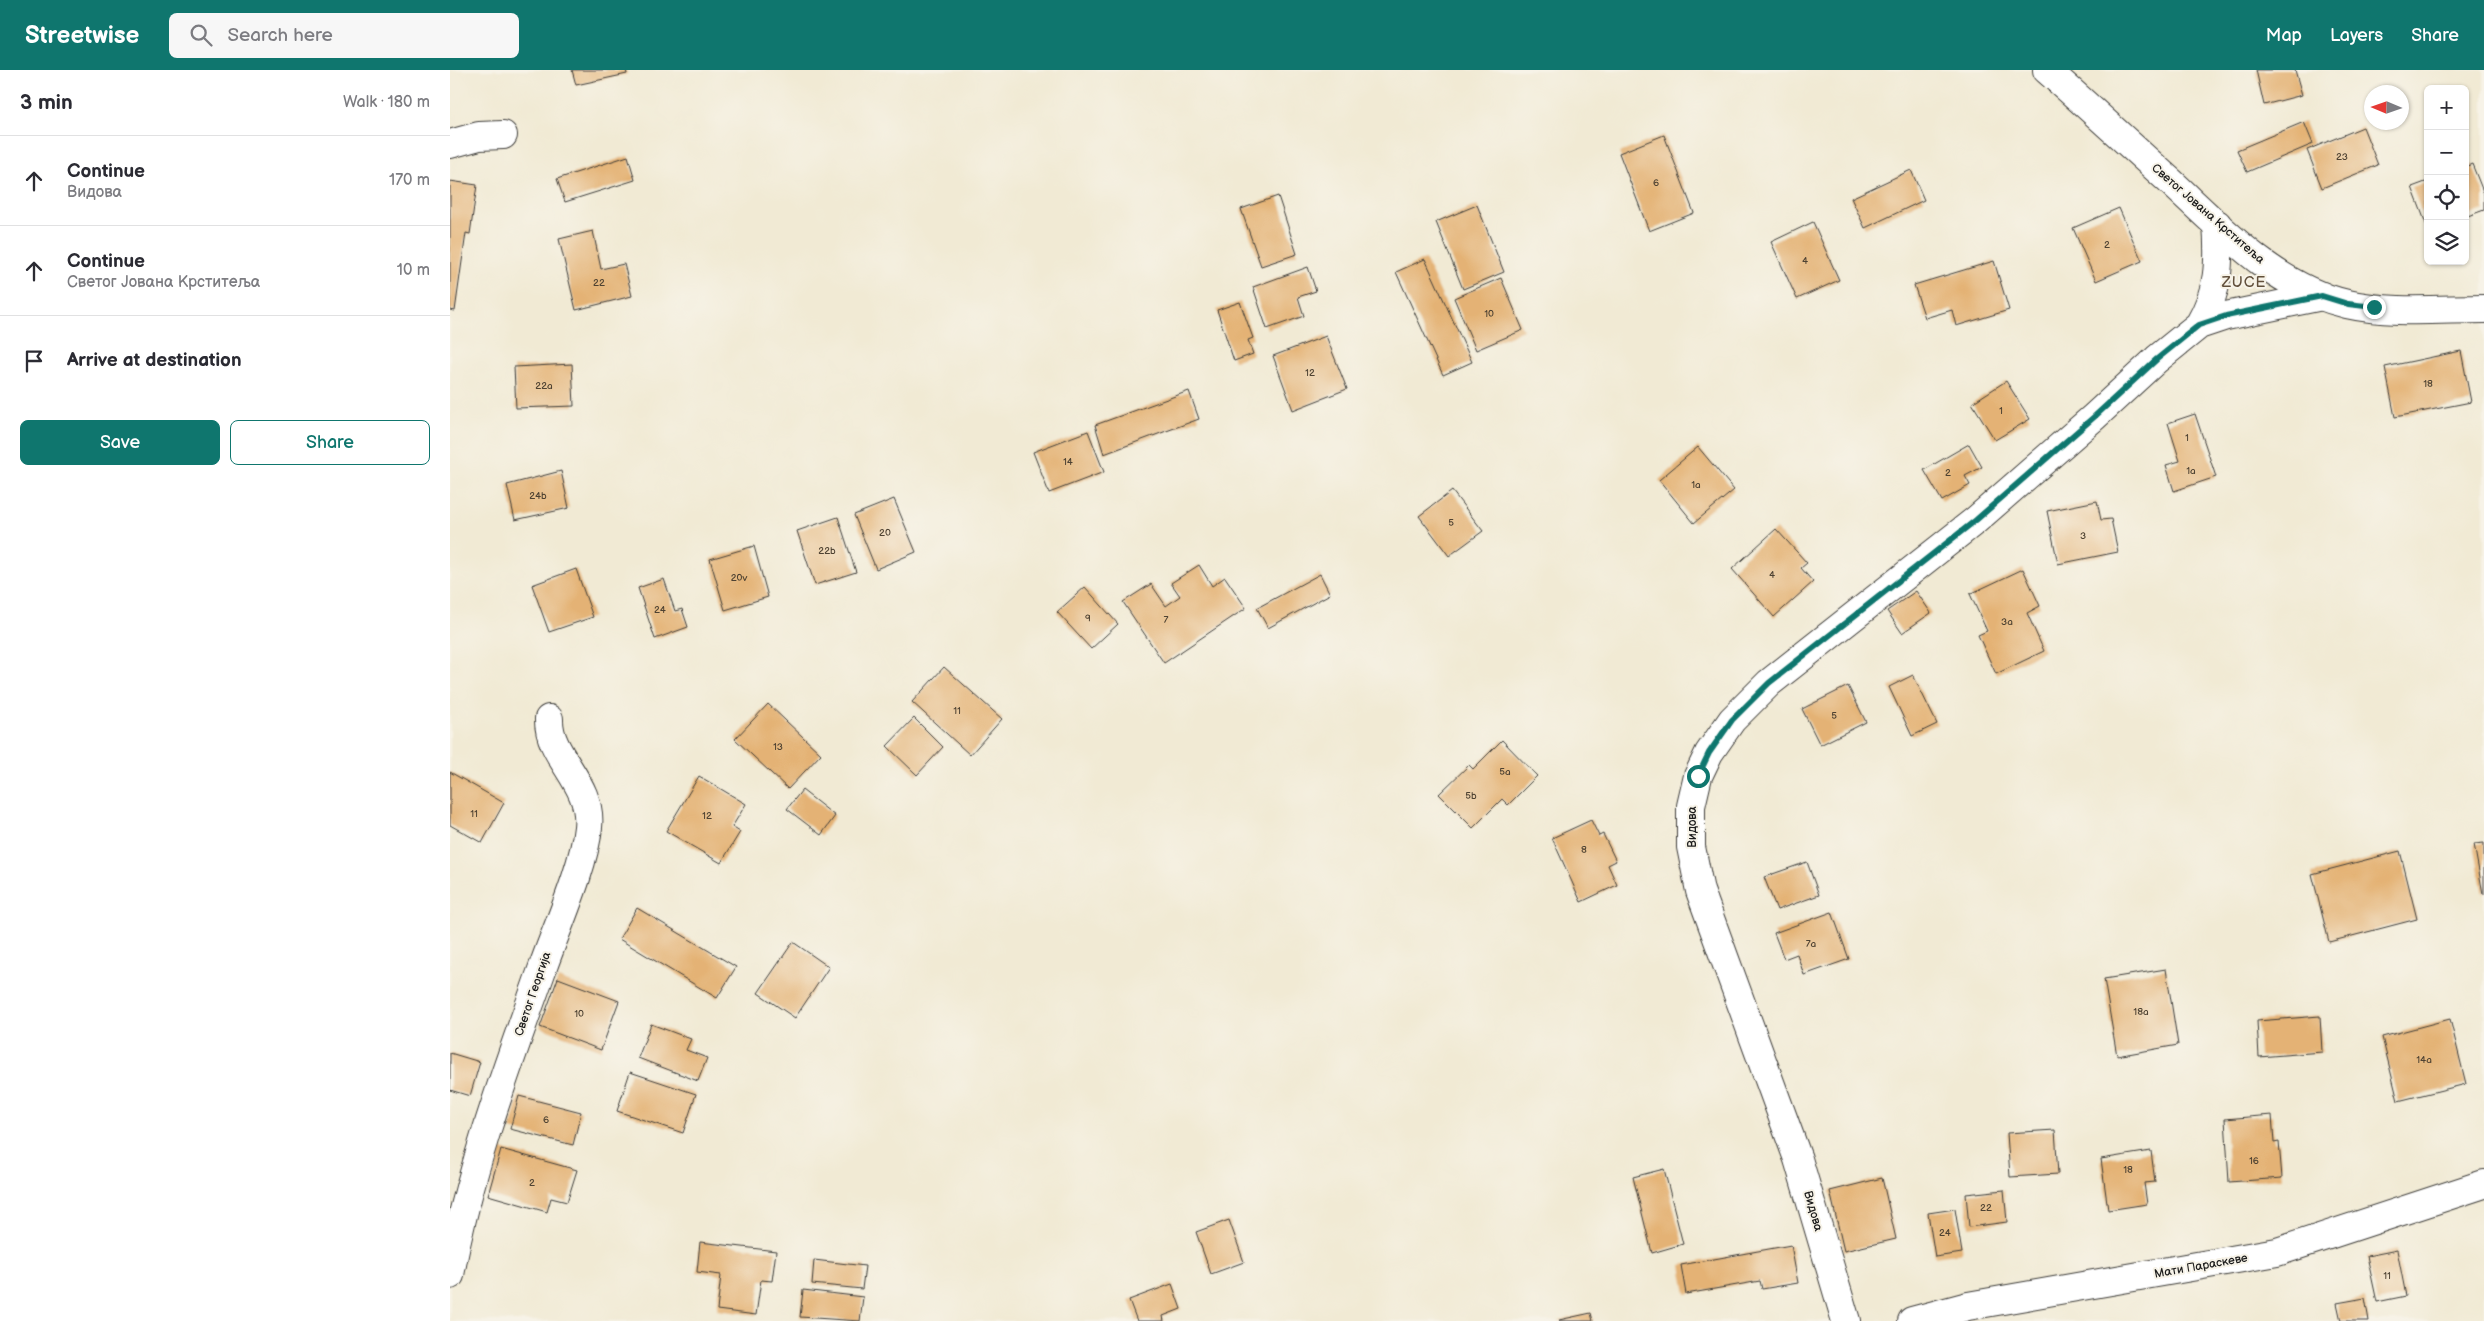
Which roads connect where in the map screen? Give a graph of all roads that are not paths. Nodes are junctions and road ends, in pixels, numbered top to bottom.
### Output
1 (2047, 70) edge
2 (503, 135) dead end
3 (450, 144) edge
4 (2217, 224) junction
5 (2322, 296) junction
6 (2484, 309) edge
7 (2199, 325) junction
8 (550, 719) dead end
9 (2484, 1184) edge
10 (450, 1275) edge
11 (1846, 1321) edge
12 (1912, 1321) edge

1 - 4 street, Светог Јована Крститеља
2 - 3 street
4 - 5 street, Светог Јована Крститеља
4 - 7 street, Видова
5 - 6 street, Светог Јована Крститеља
5 - 7 street, Видова
7 - 11 street, Видова
8 - 10 street, Светог Георгија
9 - 12 street, Мати Параскеве

